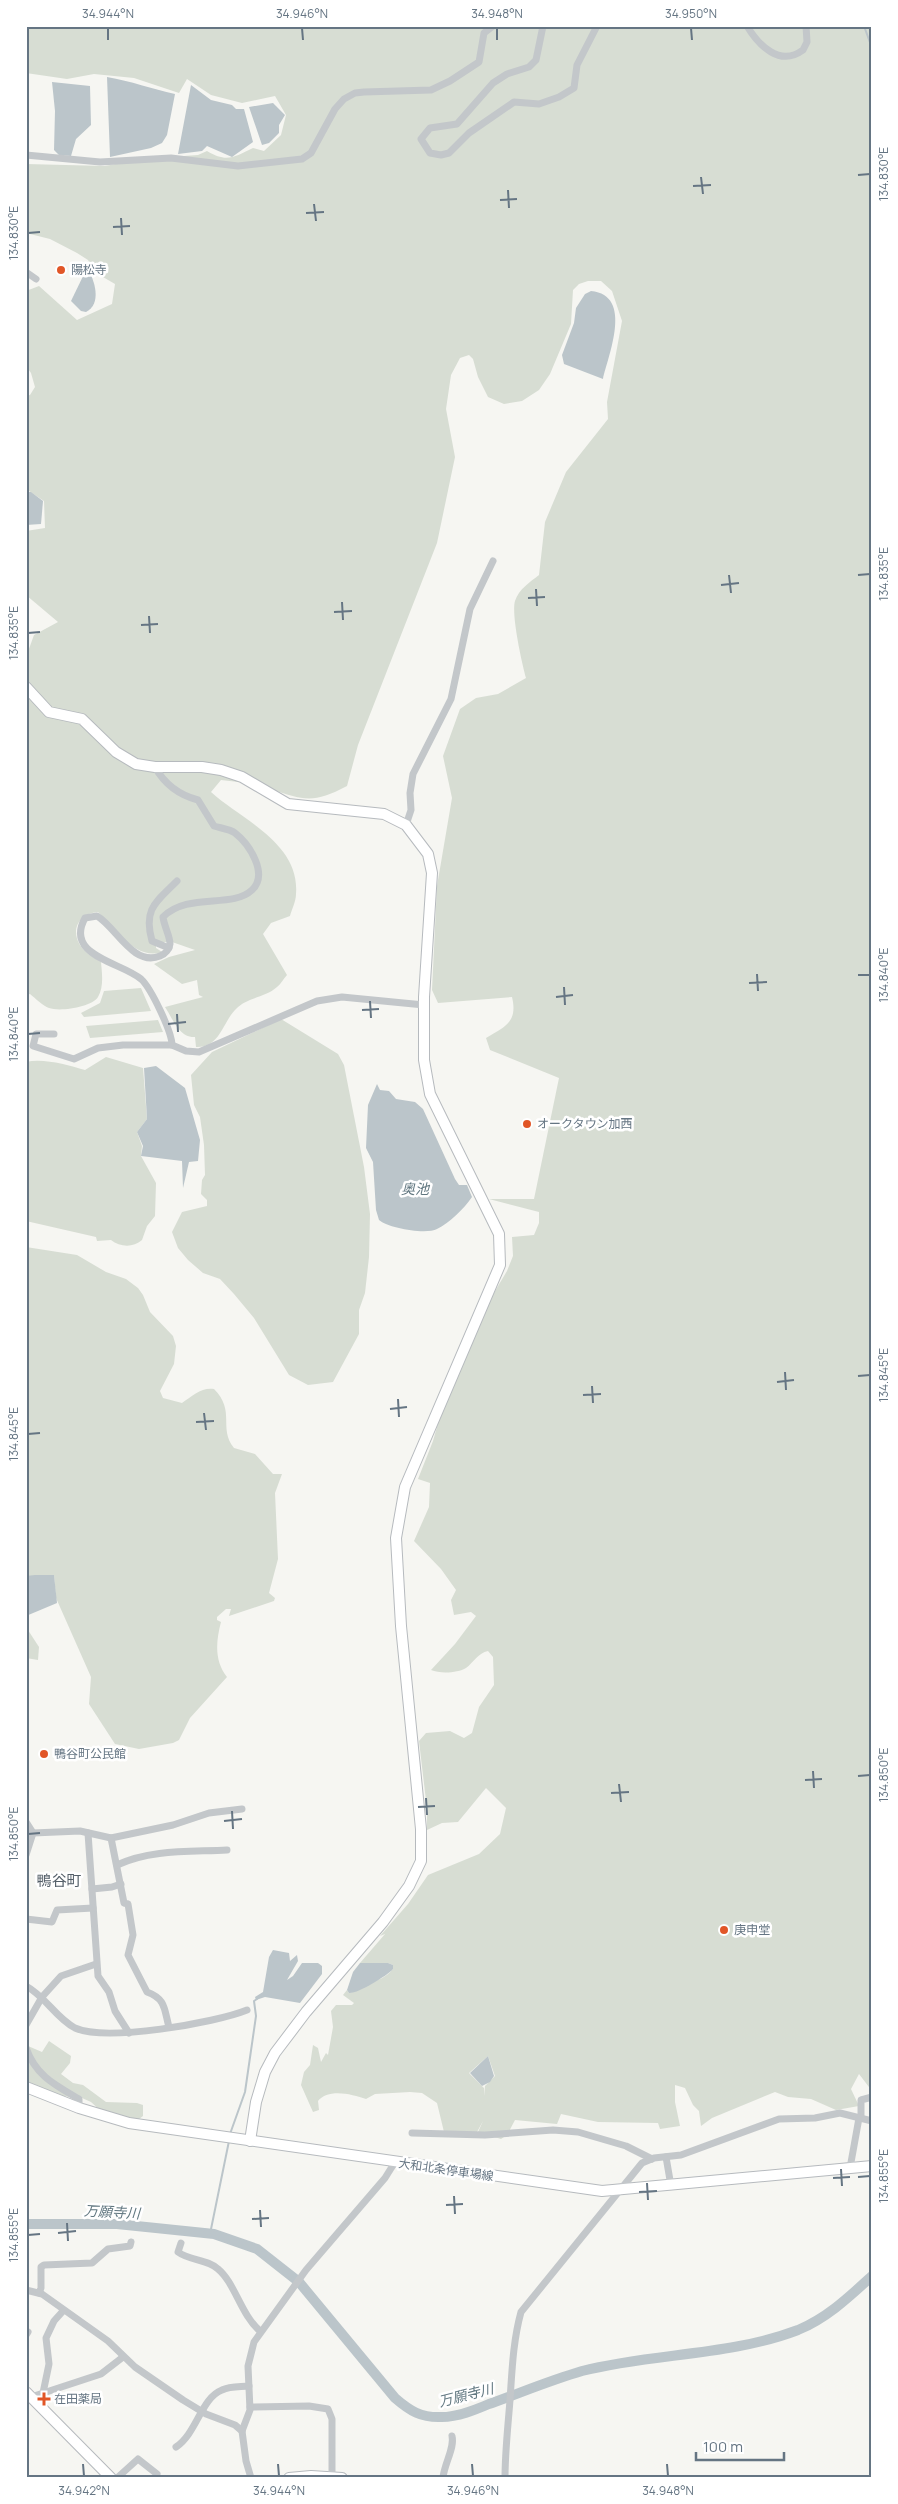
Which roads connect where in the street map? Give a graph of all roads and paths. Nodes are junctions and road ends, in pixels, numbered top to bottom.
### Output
1 (493, 26) edge
2 (543, 26) edge
3 (597, 26) edge
4 (747, 26) edge
5 (806, 26) edge
6 (26, 155) edge
7 (26, 272) edge
8 (36, 279) dead end
9 (493, 561) dead end
10 (26, 687) edge
11 (155, 767) junction
12 (406, 825) junction
13 (177, 881) dead end
14 (168, 948) junction
15 (424, 1005) junction
16 (54, 1034) dead end
17 (172, 1045) junction
18 (242, 1808) dead end
19 (26, 1822) edge
20 (33, 1833) junction
21 (88, 1833) junction
22 (111, 1838) junction
23 (228, 1850) dead end
24 (26, 1855) edge
25 (117, 1865) junction
26 (121, 1884) junction
27 (92, 1889) junction
28 (93, 1908) junction
29 (26, 1919) edge
30 (96, 1964) junction
31 (26, 1986) edge
32 (42, 1997) junction
33 (247, 2010) dead end
34 (26, 2024) edge
35 (168, 2026) junction
36 (129, 2033) junction
37 (26, 2048) edge
38 (26, 2087) edge
39 (872, 2097) edge
40 (79, 2108) junction
41 (860, 2118) junction
42 (872, 2121) edge
43 (412, 2133) dead end
44 (250, 2141) junction
45 (666, 2157) junction
46 (652, 2158) junction
47 (395, 2162) junction
48 (872, 2166) edge
49 (850, 2168) junction
50 (671, 2186) junction
51 (619, 2191) junction
52 (132, 2242) dead end
53 (181, 2243) dead end
54 (26, 2290) edge
55 (39, 2293) junction
56 (63, 2311) junction
57 (260, 2331) junction
58 (123, 2357) junction
59 (249, 2386) junction
60 (43, 2393) junction
61 (28, 2396) edge
62 (250, 2407) junction
63 (202, 2411) junction
64 (242, 2431) junction
65 (452, 2436) dead end
66 (176, 2447) dead end
67 (157, 2474) dead end
68 (310, 2477) edge
69 (337, 2477) edge
70 (110, 2478) edge
71 (117, 2478) edge
72 (251, 2478) edge
73 (289, 2478) edge
74 (444, 2478) edge
75 (505, 2478) edge

1 - 6 street
2 - 3 street
4 - 5 street
7 - 8 street
9 - 12 street
10 - 11 street
11 - 12 street
11 - 14 street
12 - 15 street
13 - 14 street
14 - 17 street
15 - 17 street
15 - 44 street
16 - 17 street
18 - 22 street
19 - 20 street
20 - 21 street
20 - 24 street
21 - 22 street
21 - 27 street
22 - 25 street
23 - 25 street
25 - 26 street
26 - 27 street
26 - 35 street
27 - 28 street
28 - 29 street
28 - 30 street
30 - 32 street
30 - 36 street
31 - 32 street
32 - 34 street
32 - 36 street
33 - 35 street
35 - 36 street
37 - 40 street
38 - 40 street, 大和北条停車場線
39 - 41 street
40 - 44 street, 大和北条停車場線
41 - 42 street
41 - 45 street
41 - 49 street
43 - 46 street
44 - 47 street, 大和北条停車場線
45 - 46 street
45 - 50 street
46 - 51 street
47 - 51 street, 大和北条停車場線
47 - 57 street
48 - 49 street, 大和北条停車場線
49 - 50 street, 大和北条停車場線
50 - 51 street, 大和北条停車場線
51 - 75 street
52 - 55 street
53 - 57 street
54 - 55 street
55 - 56 street
56 - 58 street
56 - 60 street
57 - 59 street
58 - 60 street
58 - 63 street
59 - 62 street
59 - 63 street
60 - 61 street
61 - 70 street
62 - 64 street
62 - 69 street
63 - 64 street
63 - 66 street
64 - 72 street
65 - 74 street
67 - 71 street
68 - 69 street
68 - 73 street

